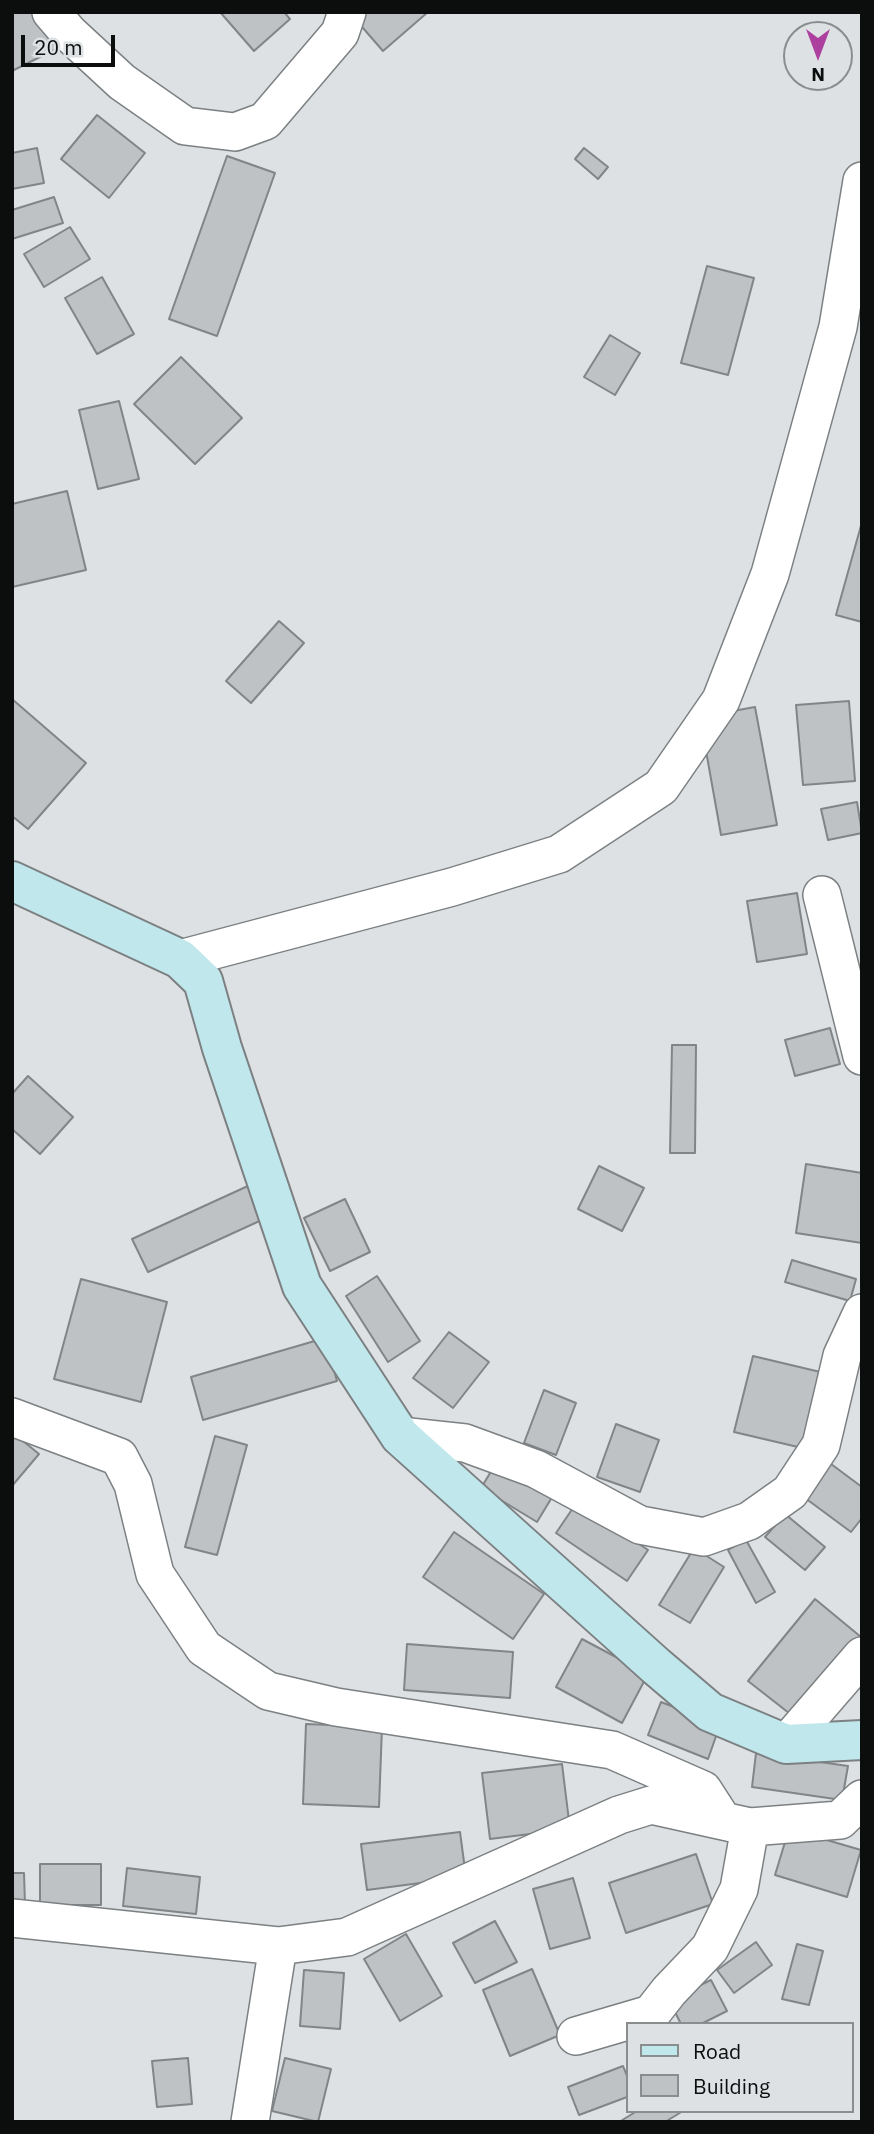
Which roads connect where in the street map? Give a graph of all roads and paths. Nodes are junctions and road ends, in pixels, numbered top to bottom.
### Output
1 (51, 12) edge
2 (347, 12) edge
3 (862, 181) edge
4 (12, 881) edge
5 (822, 895) dead end
6 (180, 959) junction
7 (862, 1056) edge
8 (862, 1313) edge
9 (12, 1417) edge
10 (400, 1436) junction
11 (862, 1656) edge
12 (862, 1740) edge
13 (786, 1744) junction
14 (862, 1799) edge
15 (736, 1824) junction
16 (12, 1918) edge
17 (278, 1946) junction
18 (576, 2036) dead end
19 (250, 2122) edge

1 - 2 street
3 - 6 street
4 - 6 main road
5 - 7 street
6 - 10 main road
8 - 10 street
9 - 15 street
10 - 13 main road
11 - 13 street
12 - 13 main road
14 - 15 street
15 - 17 street
15 - 18 street
16 - 17 street
17 - 19 street

